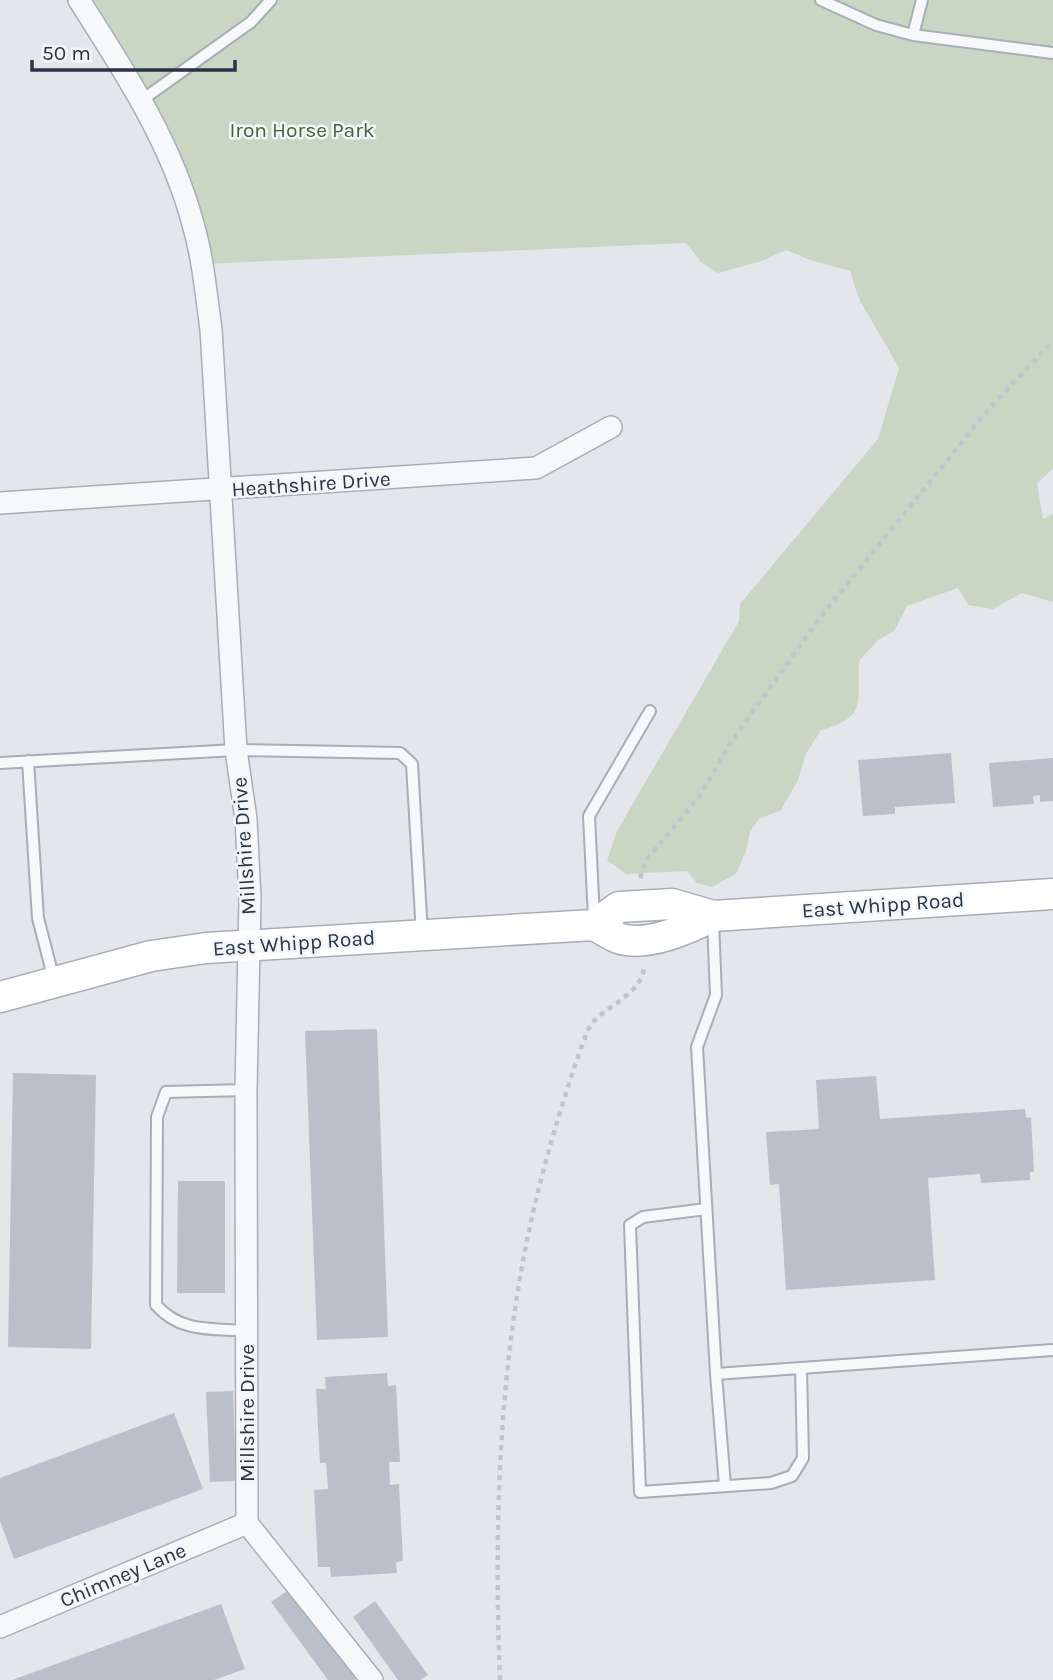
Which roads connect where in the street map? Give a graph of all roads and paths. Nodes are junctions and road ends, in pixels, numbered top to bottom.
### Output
1 (79, 0) edge
2 (271, 0) edge
3 (821, 0) edge
4 (922, 0) edge
5 (913, 35) junction
6 (1053, 53) edge
7 (142, 100) junction
8 (1053, 341) edge
9 (611, 427) dead end
10 (220, 490) junction
11 (0, 503) edge
12 (650, 711) dead end
13 (236, 750) junction
14 (28, 761) junction
15 (0, 763) edge
16 (641, 875) dead end
17 (1053, 894) edge
18 (713, 916) junction
19 (594, 925) junction
20 (422, 934) junction
21 (248, 946) junction
22 (644, 973) dead end
23 (55, 981) junction
24 (0, 997) edge
25 (246, 1090) junction
26 (706, 1209) junction
27 (246, 1331) junction
28 (1053, 1350) edge
29 (801, 1368) junction
30 (716, 1374) junction
31 (725, 1486) junction
32 (247, 1523) junction
33 (0, 1627) edge
34 (372, 1680) edge
35 (500, 1680) edge

1 - 7 street, Millshire Drive
2 - 7 lane
3 - 5 lane
4 - 5 lane
5 - 6 lane
7 - 10 street, Millshire Drive
8 - 16 path
9 - 10 street, Heathshire Drive
10 - 11 street, Heathshire Drive
10 - 13 street, Millshire Drive
12 - 19 lane
13 - 14 lane
13 - 20 lane
13 - 21 street, Millshire Drive
14 - 15 lane
14 - 23 lane
17 - 18 main road, East Whipp Road
18 - 19 main road, East Whipp Road
18 - 26 lane
19 - 20 main road, East Whipp Road
20 - 21 main road, East Whipp Road
21 - 23 main road, East Whipp Road
21 - 25 street, Millshire Drive
22 - 35 path
23 - 24 main road, East Whipp Road
25 - 27 street, Millshire Drive
25 - 27 lane
26 - 30 lane
26 - 31 lane
27 - 32 street, Millshire Drive
28 - 29 lane
29 - 30 lane
29 - 31 lane
30 - 31 lane
32 - 33 street, Chimney Lane
32 - 34 street

